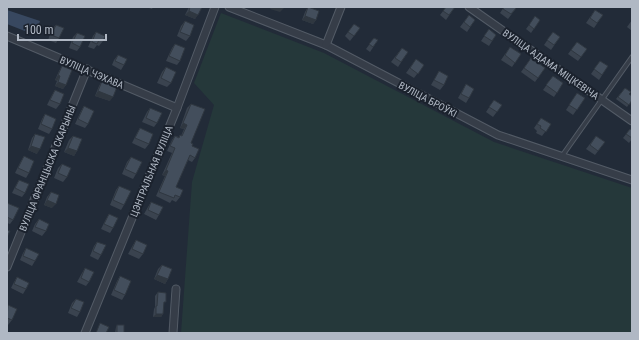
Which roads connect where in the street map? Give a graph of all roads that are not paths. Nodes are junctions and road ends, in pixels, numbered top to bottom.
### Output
1 (215, 7) edge
2 (228, 7) edge
3 (341, 7) edge
4 (469, 7) edge
5 (7, 36) edge
6 (326, 45) junction
7 (632, 57) edge
8 (87, 69) junction
9 (602, 99) junction
10 (178, 108) junction
11 (632, 121) edge
12 (562, 156) junction
13 (632, 180) edge
14 (7, 267) edge
15 (176, 289) dead end
16 (84, 333) edge
17 (173, 333) edge

1 - 10 street, ЦЭНТРАЛЬНАЯ ВУЛІЦА
2 - 6 street, ВУЛІЦА БРОЎКІ
3 - 6 street
4 - 9 street, ВУЛІЦА АДАМА МІЦКЕВІЧА
5 - 8 street, ВУЛІЦА ЧЭХАВА
6 - 12 street, ВУЛІЦА БРОЎКІ
7 - 9 lane
8 - 10 street, ВУЛІЦА ЧЭХАВА
8 - 14 street, ВУЛІЦА ФРАНЦЫСКА СКАРЫНЫ
9 - 11 street, ВУЛІЦА АДАМА МІЦКЕВІЧА
9 - 12 lane
10 - 16 street, ЦЭНТРАЛЬНАЯ ВУЛІЦА
12 - 13 street, ВУЛІЦА БРОЎКІ
15 - 17 street

